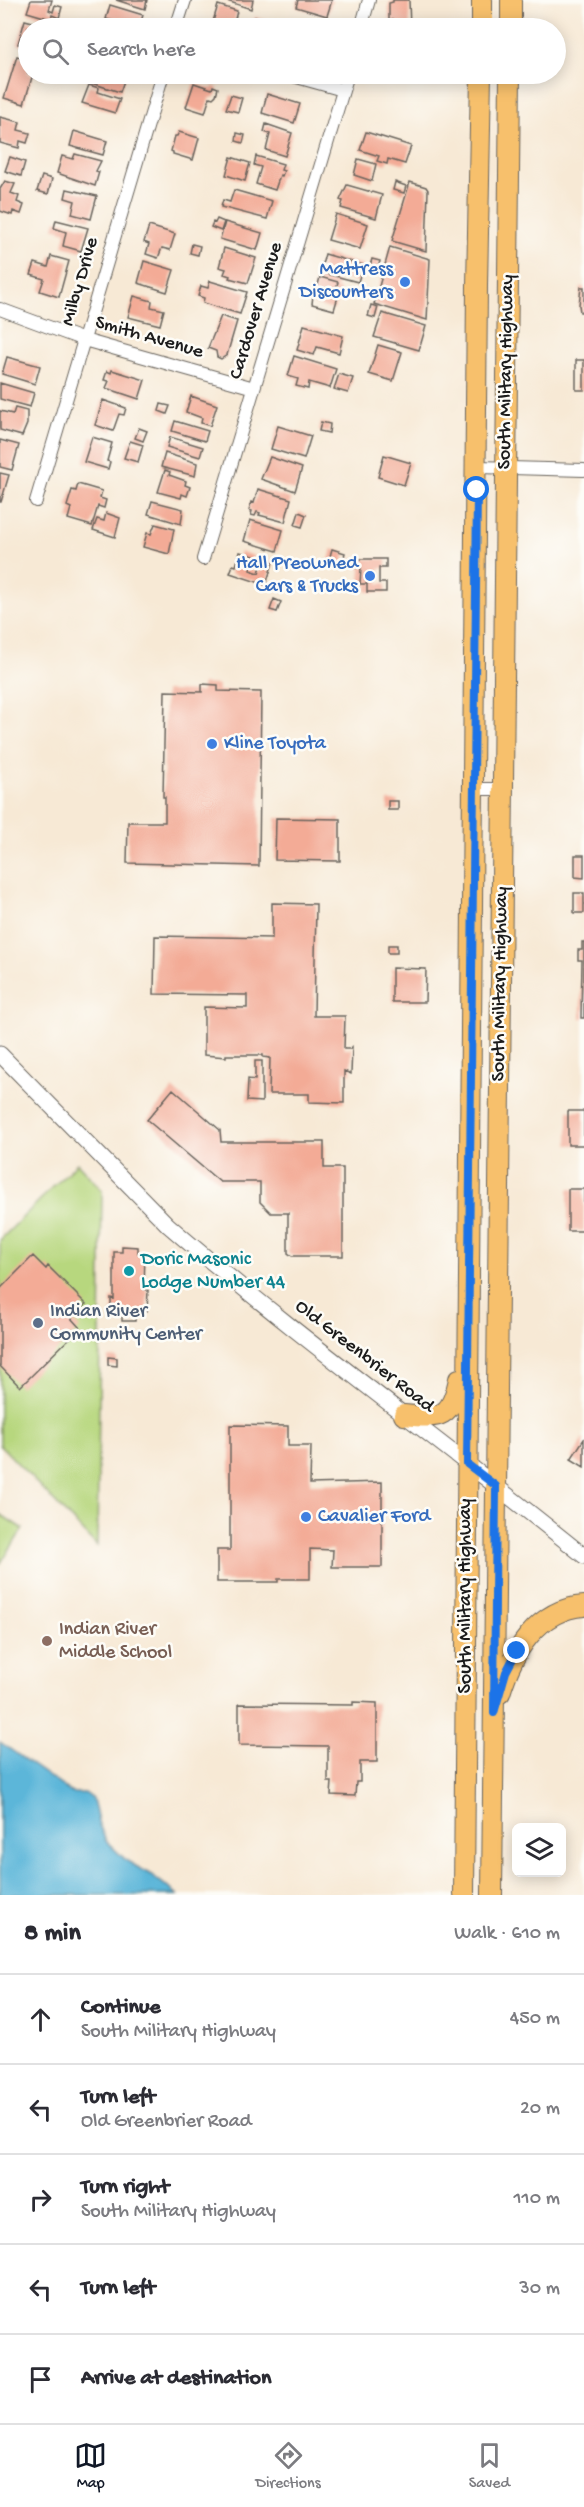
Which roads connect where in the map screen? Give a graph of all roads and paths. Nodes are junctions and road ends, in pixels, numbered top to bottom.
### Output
1 (184, 0) edge
2 (369, 0) edge
3 (482, 0) edge
4 (511, 0) edge
5 (179, 18) edge
6 (364, 18) edge
7 (482, 18) edge
8 (511, 18) edge
9 (160, 84) edge
10 (322, 84) edge
11 (345, 84) edge
12 (481, 84) edge
13 (510, 84) edge
14 (343, 90) junction
15 (0, 309) edge
16 (84, 340) junction
17 (254, 388) junction
18 (477, 467) junction
19 (507, 469) junction
20 (584, 470) edge
21 (36, 501) dead end
22 (203, 559) dead end
23 (474, 789) junction
24 (503, 789) junction
25 (0, 1054) edge
26 (468, 1361) junction
27 (404, 1415) junction
28 (467, 1464) junction
29 (496, 1486) junction
30 (584, 1556) edge
31 (584, 1606) edge
32 (494, 1713) junction
33 (464, 1895) edge
34 (492, 1895) edge

1 - 5 street
2 - 6 street
3 - 7 main road
4 - 8 main road
9 - 16 street, Milby Drive
10 - 14 street
11 - 14 street, Cardover Avenue
12 - 18 main road, South Military Highway
13 - 19 main road, South Military Highway
14 - 17 street, Cardover Avenue
15 - 16 street, Smith Avenue
16 - 17 street, Smith Avenue
16 - 21 street, Milby Drive
17 - 22 street, Cardover Avenue
18 - 19 street
18 - 23 main road, South Military Highway
19 - 20 street
19 - 24 main road, South Military Highway
23 - 24 street
23 - 26 main road, South Military Highway
24 - 29 main road, South Military Highway
25 - 27 street, Old Greenbrier Road
26 - 27 main road
26 - 28 main road, South Military Highway
27 - 28 street, Old Greenbrier Road
28 - 29 street, Old Greenbrier Road
28 - 33 main road, South Military Highway
29 - 30 street, Old Greenbrier Road
29 - 32 main road, South Military Highway
31 - 32 main road
32 - 34 main road, South Military Highway

